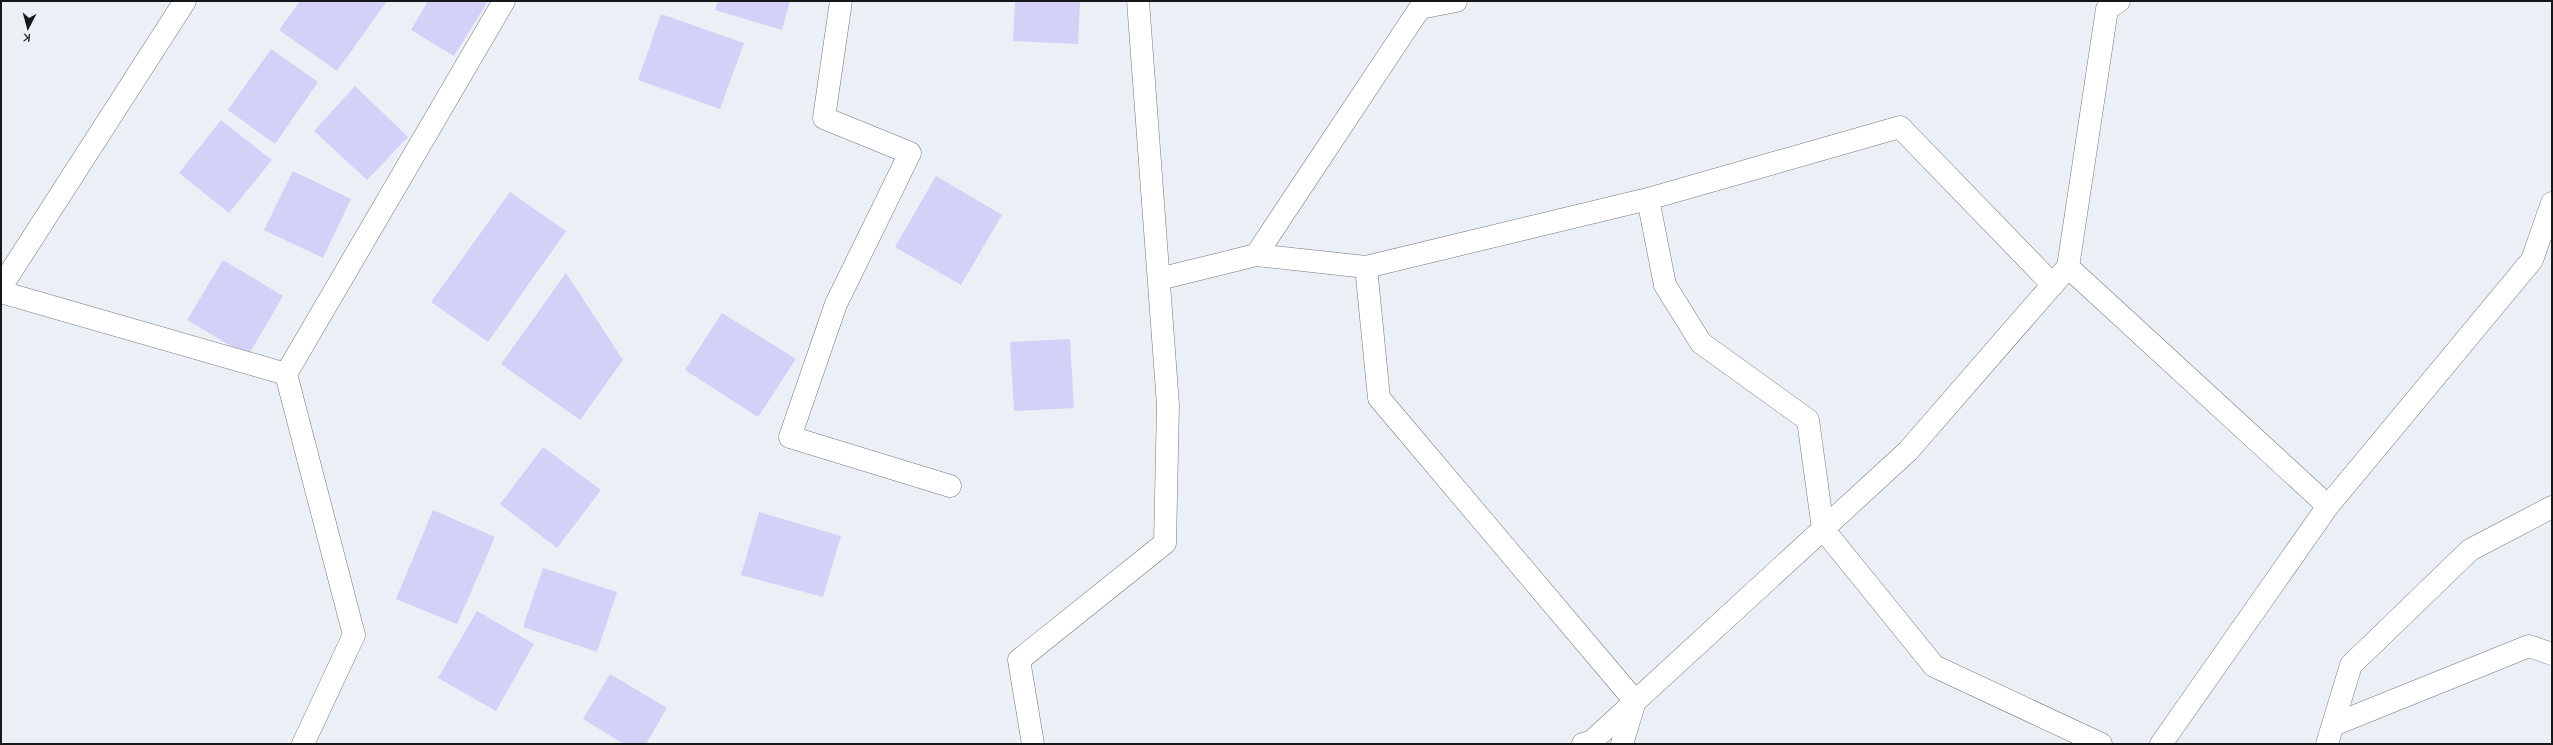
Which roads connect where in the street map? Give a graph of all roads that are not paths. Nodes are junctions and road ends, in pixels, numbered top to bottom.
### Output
1 (185, 1) edge
2 (504, 1) edge
3 (841, 1) edge
4 (1138, 1) edge
5 (1456, 1) edge
6 (2119, 1) edge
7 (1420, 3) edge
8 (1648, 199) junction
9 (2552, 203) edge
10 (1256, 256) junction
11 (1366, 267) junction
12 (2068, 267) junction
13 (1159, 279) junction
14 (2053, 285) junction
15 (1, 287) edge
16 (1, 292) edge
17 (286, 374) junction
18 (950, 486) dead end
19 (2328, 506) junction
20 (2552, 507) edge
21 (1823, 529) junction
22 (2552, 654) edge
23 (1635, 701) junction
24 (2330, 735) edge
25 (303, 744) edge
26 (1033, 744) edge
27 (1583, 744) edge
28 (1622, 744) edge
29 (2101, 744) edge
30 (2161, 744) edge

1 - 15 street
2 - 17 street
3 - 18 street
4 - 13 street
5 - 7 street
6 - 12 street
7 - 10 street
8 - 11 street
8 - 14 street
8 - 21 street
9 - 19 street
10 - 11 street
10 - 13 street
11 - 23 street
12 - 14 street
12 - 19 street
13 - 26 street
14 - 21 street
16 - 17 street
17 - 25 street
19 - 30 street
20 - 24 street
21 - 23 street
21 - 29 street
22 - 24 street
23 - 27 street
23 - 28 street

